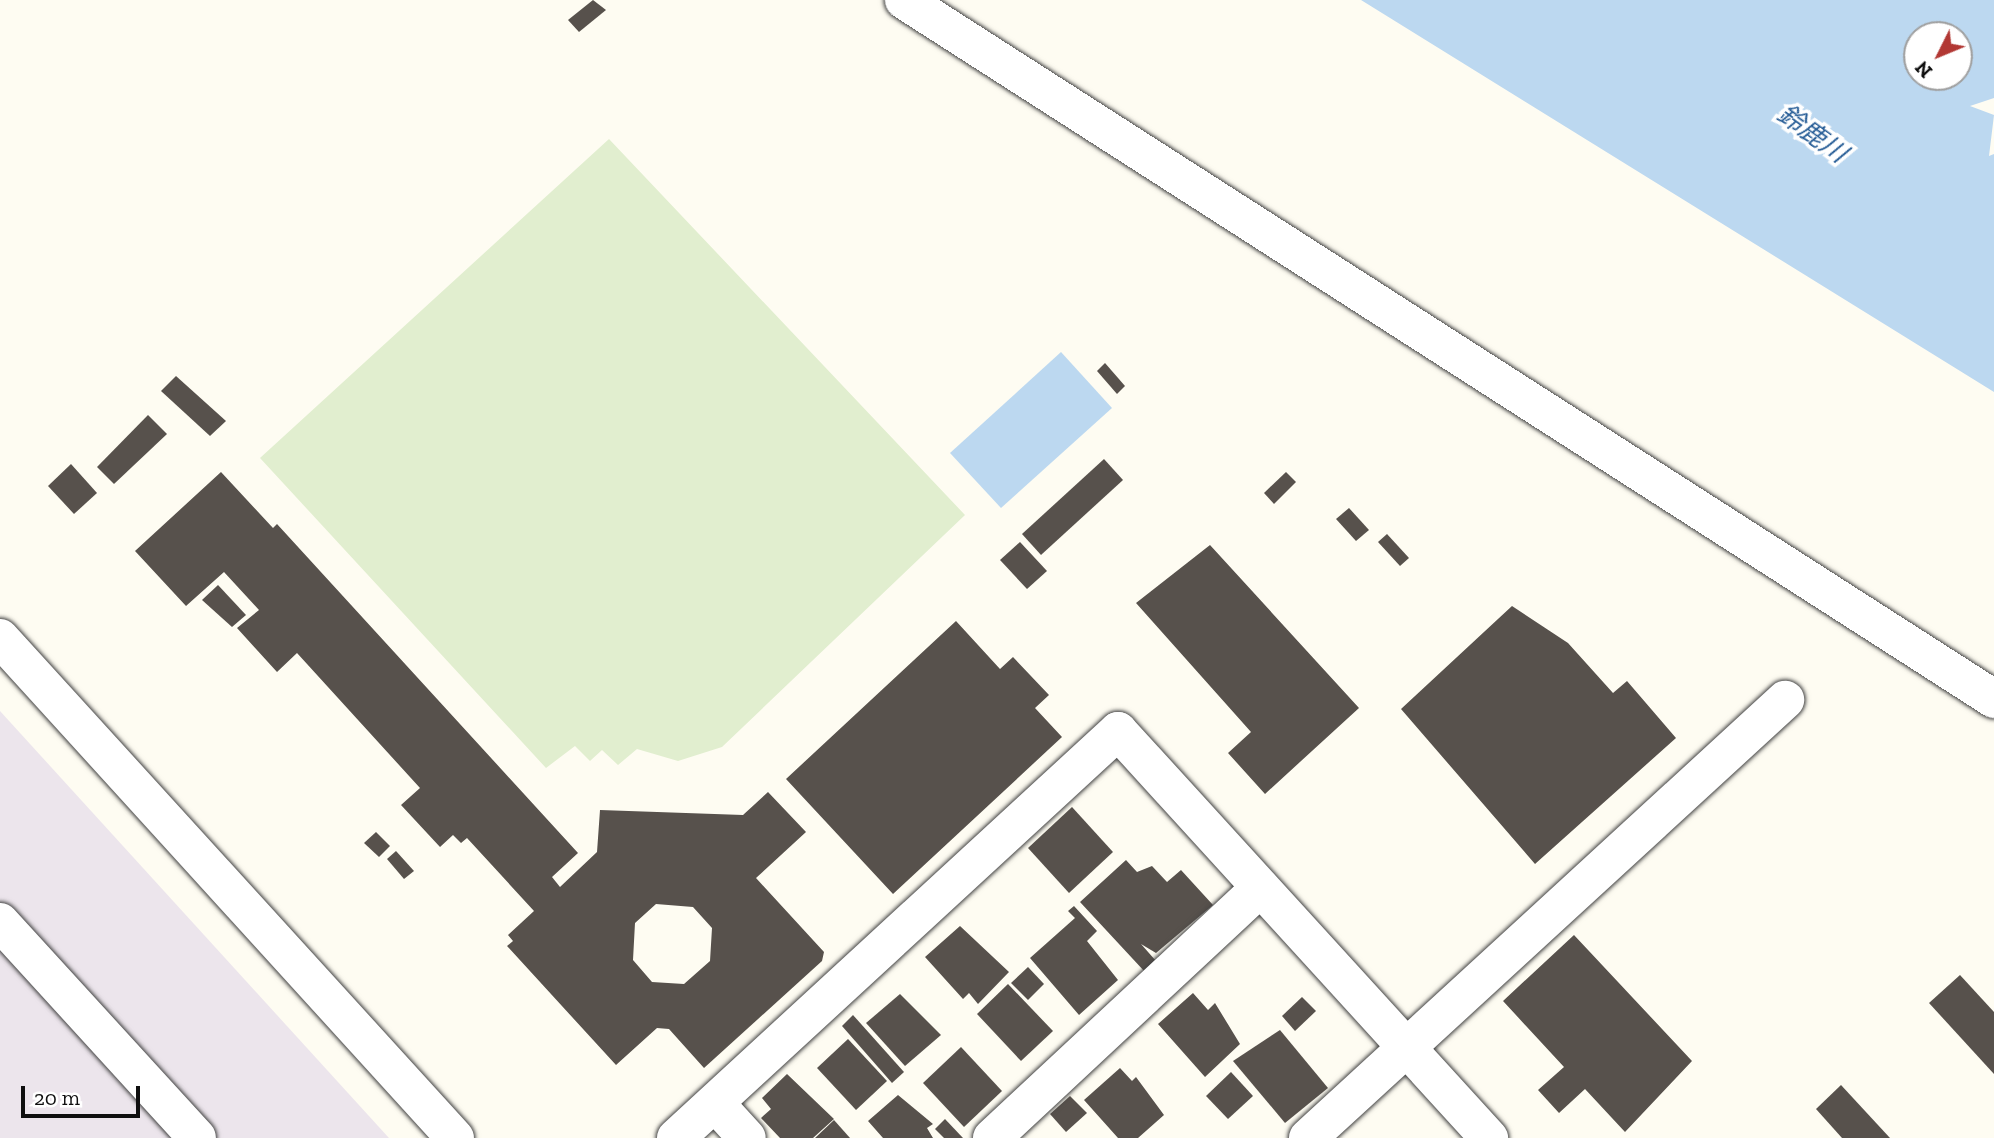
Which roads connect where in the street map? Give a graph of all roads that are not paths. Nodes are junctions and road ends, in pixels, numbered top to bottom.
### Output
1 (904, 0) edge
2 (0, 638) edge
3 (1994, 698) edge
4 (1785, 700) dead end
5 (1260, 888) junction
6 (0, 922) edge
7 (1407, 1048) junction
8 (715, 1103) junction
9 (197, 1138) edge
10 (455, 1138) edge
11 (676, 1138) edge
12 (747, 1138) edge
13 (992, 1138) edge
14 (1308, 1138) edge
15 (1489, 1138) edge

1 - 3 street
2 - 10 street
4 - 7 street
5 - 7 street
5 - 8 street
5 - 13 street
6 - 9 street
7 - 14 street
7 - 15 street
8 - 11 street
8 - 12 street

